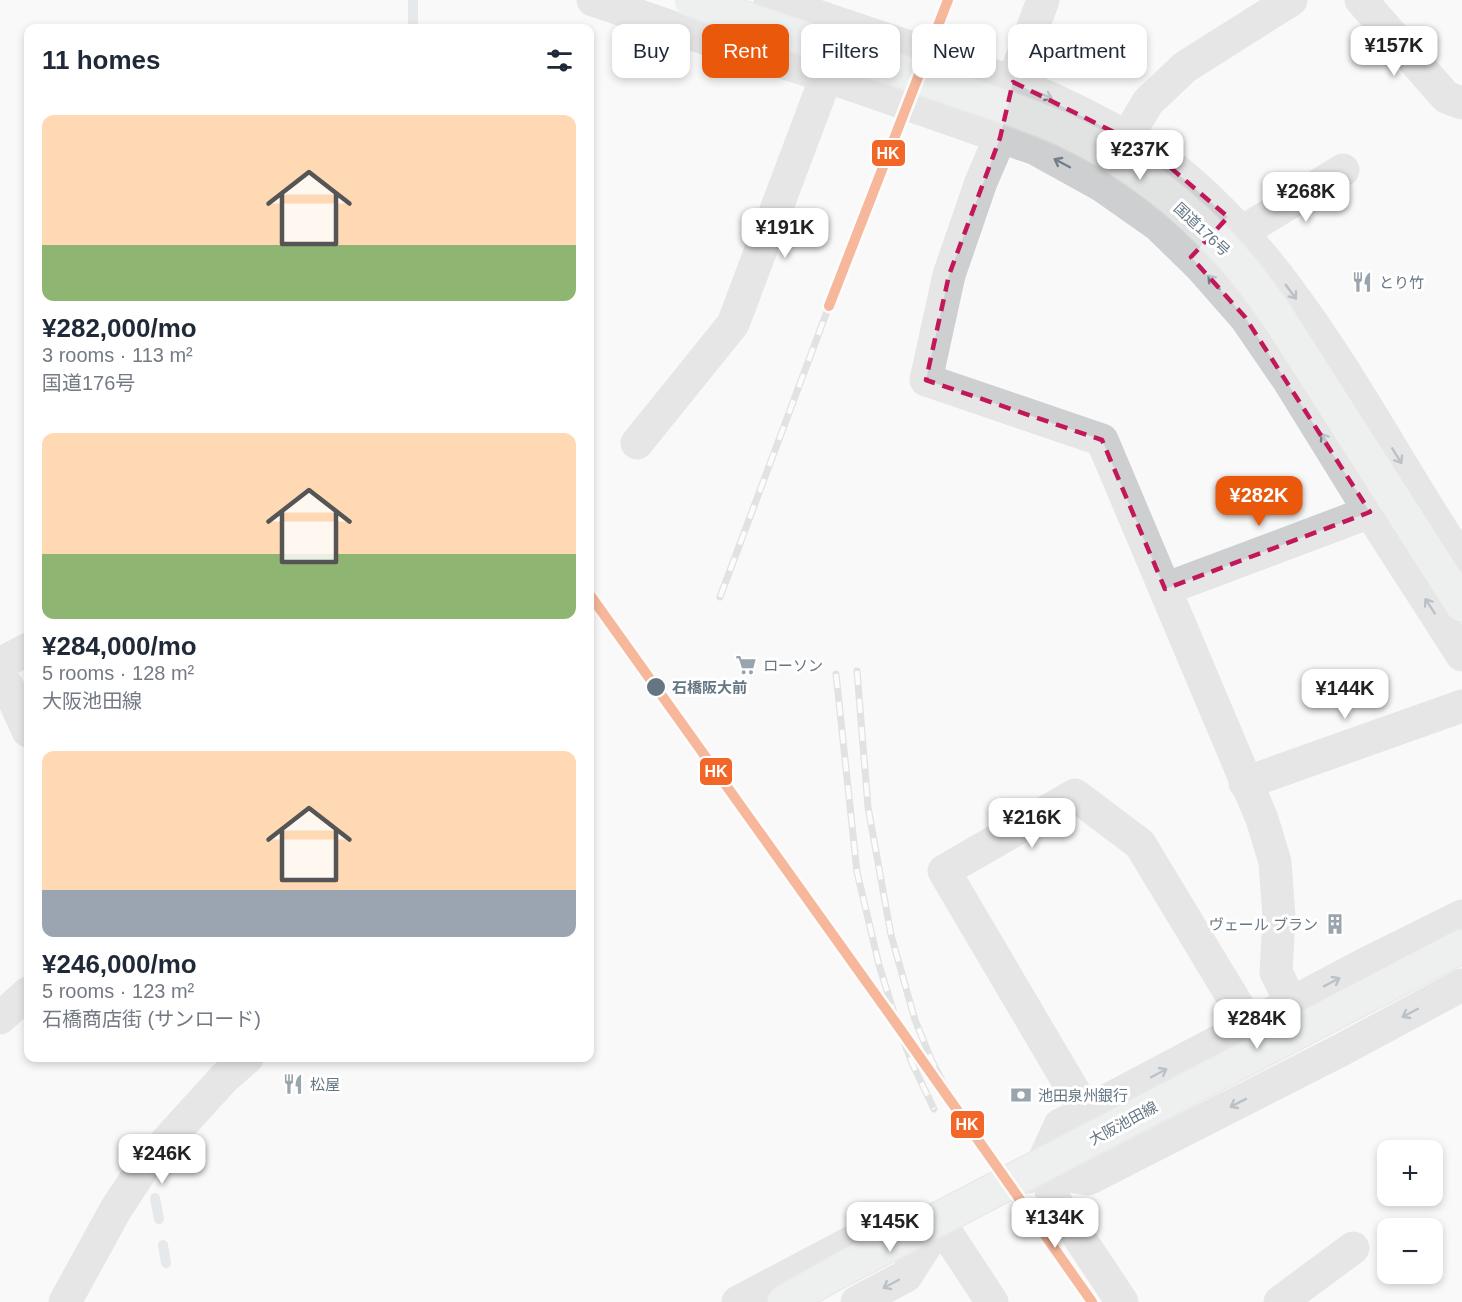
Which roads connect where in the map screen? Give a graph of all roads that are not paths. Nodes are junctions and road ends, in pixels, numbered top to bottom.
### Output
1 (593, 0) edge
2 (692, 0) edge
3 (719, 0) edge
4 (770, 0) edge
5 (1042, 0) edge
6 (1292, 0) edge
7 (1361, 0) edge
8 (804, 12) junction
9 (710, 24) edge
10 (840, 24) edge
11 (702, 37) edge
12 (900, 44) edge
13 (789, 54) edge
14 (825, 78) edge
15 (832, 78) edge
16 (1013, 82) junction
17 (1462, 103) edge
18 (1126, 137) junction
19 (1000, 138) junction
20 (1343, 170) dead end
21 (1101, 185) junction
22 (1235, 224) junction
23 (1191, 257) junction
24 (637, 442) dead end
25 (1370, 513) junction
26 (1462, 561) edge
27 (1165, 589) junction
28 (1462, 605) edge
29 (24, 651) edge
30 (1462, 655) edge
31 (0, 664) edge
32 (0, 677) edge
33 (1462, 706) edge
34 (24, 722) edge
35 (1245, 783) junction
36 (1462, 916) edge
37 (1462, 946) edge
38 (1462, 985) edge
39 (24, 997) edge
40 (1292, 1003) junction
41 (0, 1018) edge
42 (1250, 1026) junction
43 (242, 1062) edge
44 (1086, 1112) junction
45 (1045, 1172) junction
46 (940, 1223) junction
47 (1353, 1248) dead end
48 (65, 1302) edge
49 (738, 1302) edge
50 (784, 1302) edge
51 (857, 1302) edge
52 (992, 1302) edge
53 (1122, 1302) edge
54 (1280, 1302) edge

1 - 11 street
2 - 28 main road, 国道176号, bridge
3 - 9 street
4 - 8 street
5 - 16 street
6 - 18 street
7 - 17 street
8 - 10 street
8 - 13 street
12 - 16 street
14 - 24 street
15 - 19 street
16 -> 18 street
16 - 19 street
18 - 21 street
18 - 22 street
21 -> 19 street
19 - 27 street
20 - 22 street
21 - 23 street
22 - 23 street
22 -> 26 street
25 -> 23 street
25 - 27 street
30 -> 25 street
27 - 35 street
29 - 31 street
32 - 34 street
33 - 35 street
35 - 40 street
40 -> 36 street
37 - 50 main road, 大阪池田線, bridge
38 -> 45 street
39 - 41 street
40 - 42 street
44 -> 42 street
42 - 44 street
43 - 48 street
44 - 45 street
45 - 46 street
45 - 53 street
46 - 49 street
46 -> 51 street
46 - 52 street
47 - 54 street

